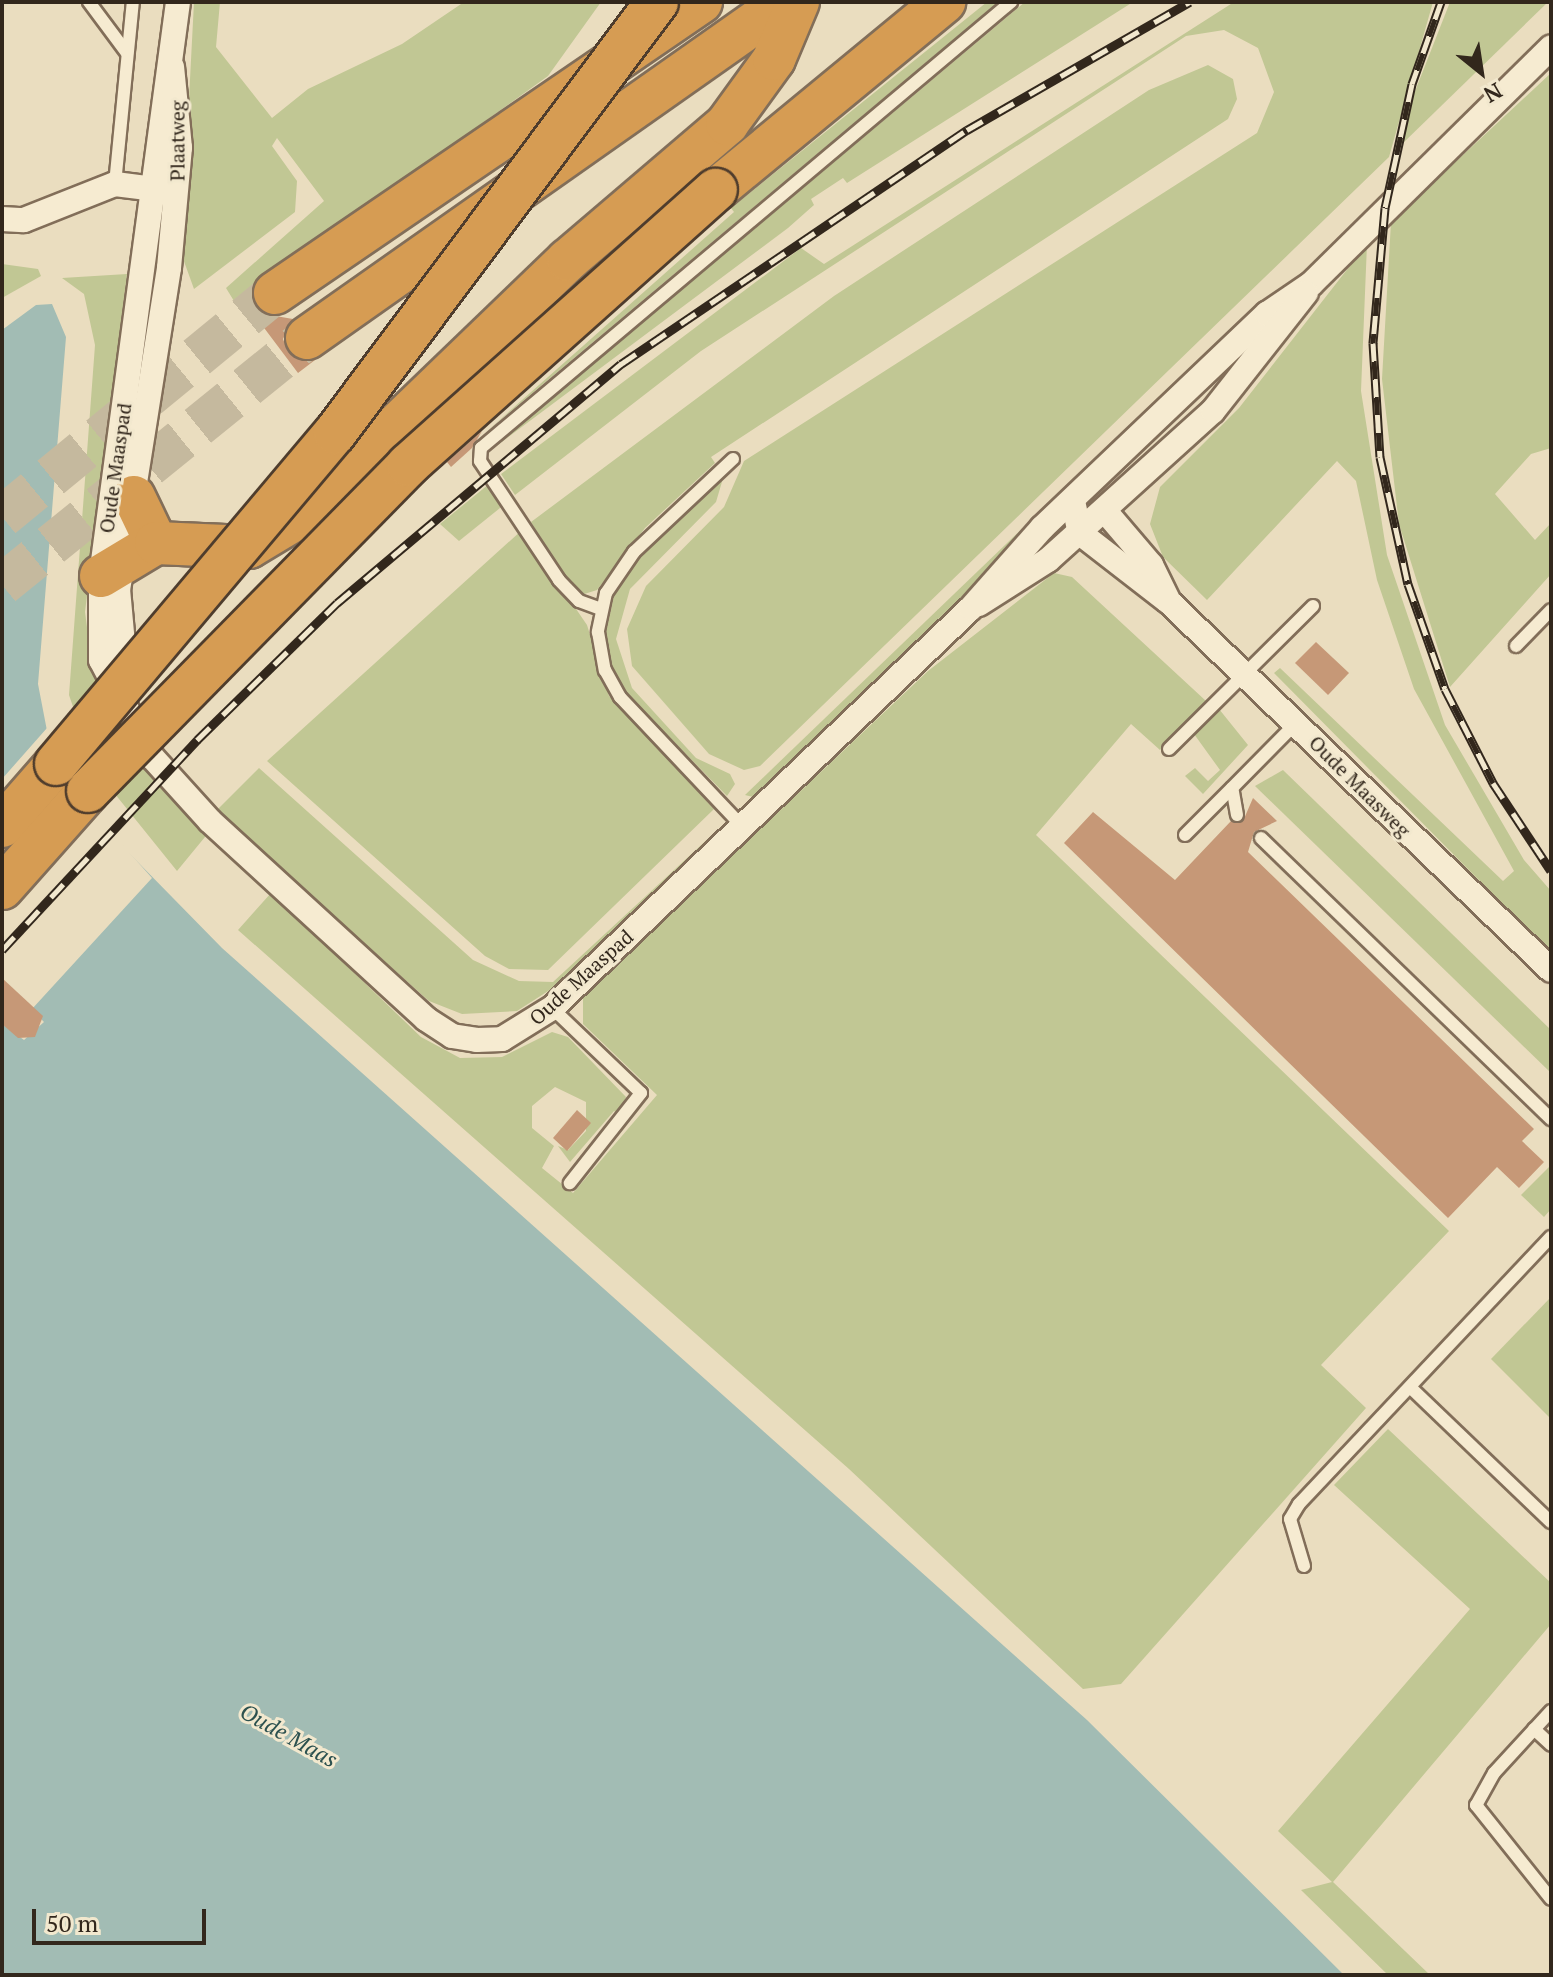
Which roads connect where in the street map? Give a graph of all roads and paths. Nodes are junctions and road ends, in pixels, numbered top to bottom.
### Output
1 (89, 2) edge
2 (133, 2) edge
3 (178, 2) edge
4 (657, 2) edge
5 (701, 2) edge
6 (784, 2) edge
7 (798, 2) edge
8 (944, 2) edge
9 (1011, 2) edge
10 (1551, 47) edge
11 (127, 53) junction
12 (171, 61) junction
13 (115, 184) junction
14 (148, 188) junction
15 (177, 192) junction
16 (2, 219) edge
17 (1311, 284) junction
18 (275, 293) tunnel mouth
19 (307, 338) tunnel mouth
20 (121, 426) junction
21 (147, 429) junction
22 (733, 459) dead end
23 (134, 497) joint
24 (1073, 501) junction
25 (1105, 511) junction
26 (1080, 533) junction
27 (127, 560) junction
28 (1169, 602) junction
29 (1313, 606) dead end
30 (971, 608) junction
31 (601, 609) junction
32 (1551, 610) edge
33 (1516, 646) dead end
34 (1244, 673) junction
35 (1296, 723) junction
36 (1169, 749) dead end
37 (1232, 788) junction
38 (1237, 815) dead end
39 (2, 826) edge
40 (742, 826) junction
41 (1185, 835) dead end
42 (1261, 838) dead end
43 (2, 888) edge
44 (1551, 970) edge
45 (552, 1008) junction
46 (1551, 1119) edge
47 (570, 1183) dead end
48 (1551, 1237) edge
49 (1410, 1387) junction
50 (1551, 1522) edge
51 (1304, 1566) dead end
52 (1551, 1711) edge
53 (1534, 1729) junction
54 (1551, 1745) edge
55 (1551, 1899) edge

1 - 11 lane
2 - 11 lane
3 - 12 street, Plaatweg
4 - 39 highway, bridge
5 - 18 highway
6 - 19 highway
7 - 27 highway
8 - 43 highway, bridge
9 - 31 lane
10 - 17 street
11 - 13 lane
12 - 14 street, Plaatweg
12 - 15 street, Plaatweg
13 - 14 street, Plaatweg
13 - 16 street, Plaatweg
14 - 15 street, Plaatweg
14 - 20 street, Oude Maaspad
15 - 21 street, Oude Maaspad
17 - 24 street
17 - 25 street
20 - 21 lane
20 - 27 street, Oude Maaspad
21 - 23 street, Oude Maaspad
22 - 31 lane
23 - 27 highway
24 - 25 street
24 - 26 street
24 - 30 street, Oude Maaspad
25 - 26 street
25 - 28 street, Oude Maasweg
26 - 28 street, Oude Maasweg
26 - 30 street, Oude Maaspad
27 - 45 street, Oude Maaspad
28 - 34 street, Oude Maasweg
29 - 34 lane
30 - 40 street, Oude Maaspad
31 - 40 lane
32 - 33 lane
34 - 35 street, Oude Maasweg
34 - 36 lane
35 - 37 lane
35 - 44 street, Oude Maasweg
37 - 38 lane
37 - 41 lane
40 - 45 street, Oude Maaspad
42 - 46 lane
45 - 47 lane
48 - 49 lane
49 - 50 lane
49 - 51 lane
52 - 53 lane
53 - 54 lane
53 - 55 lane

